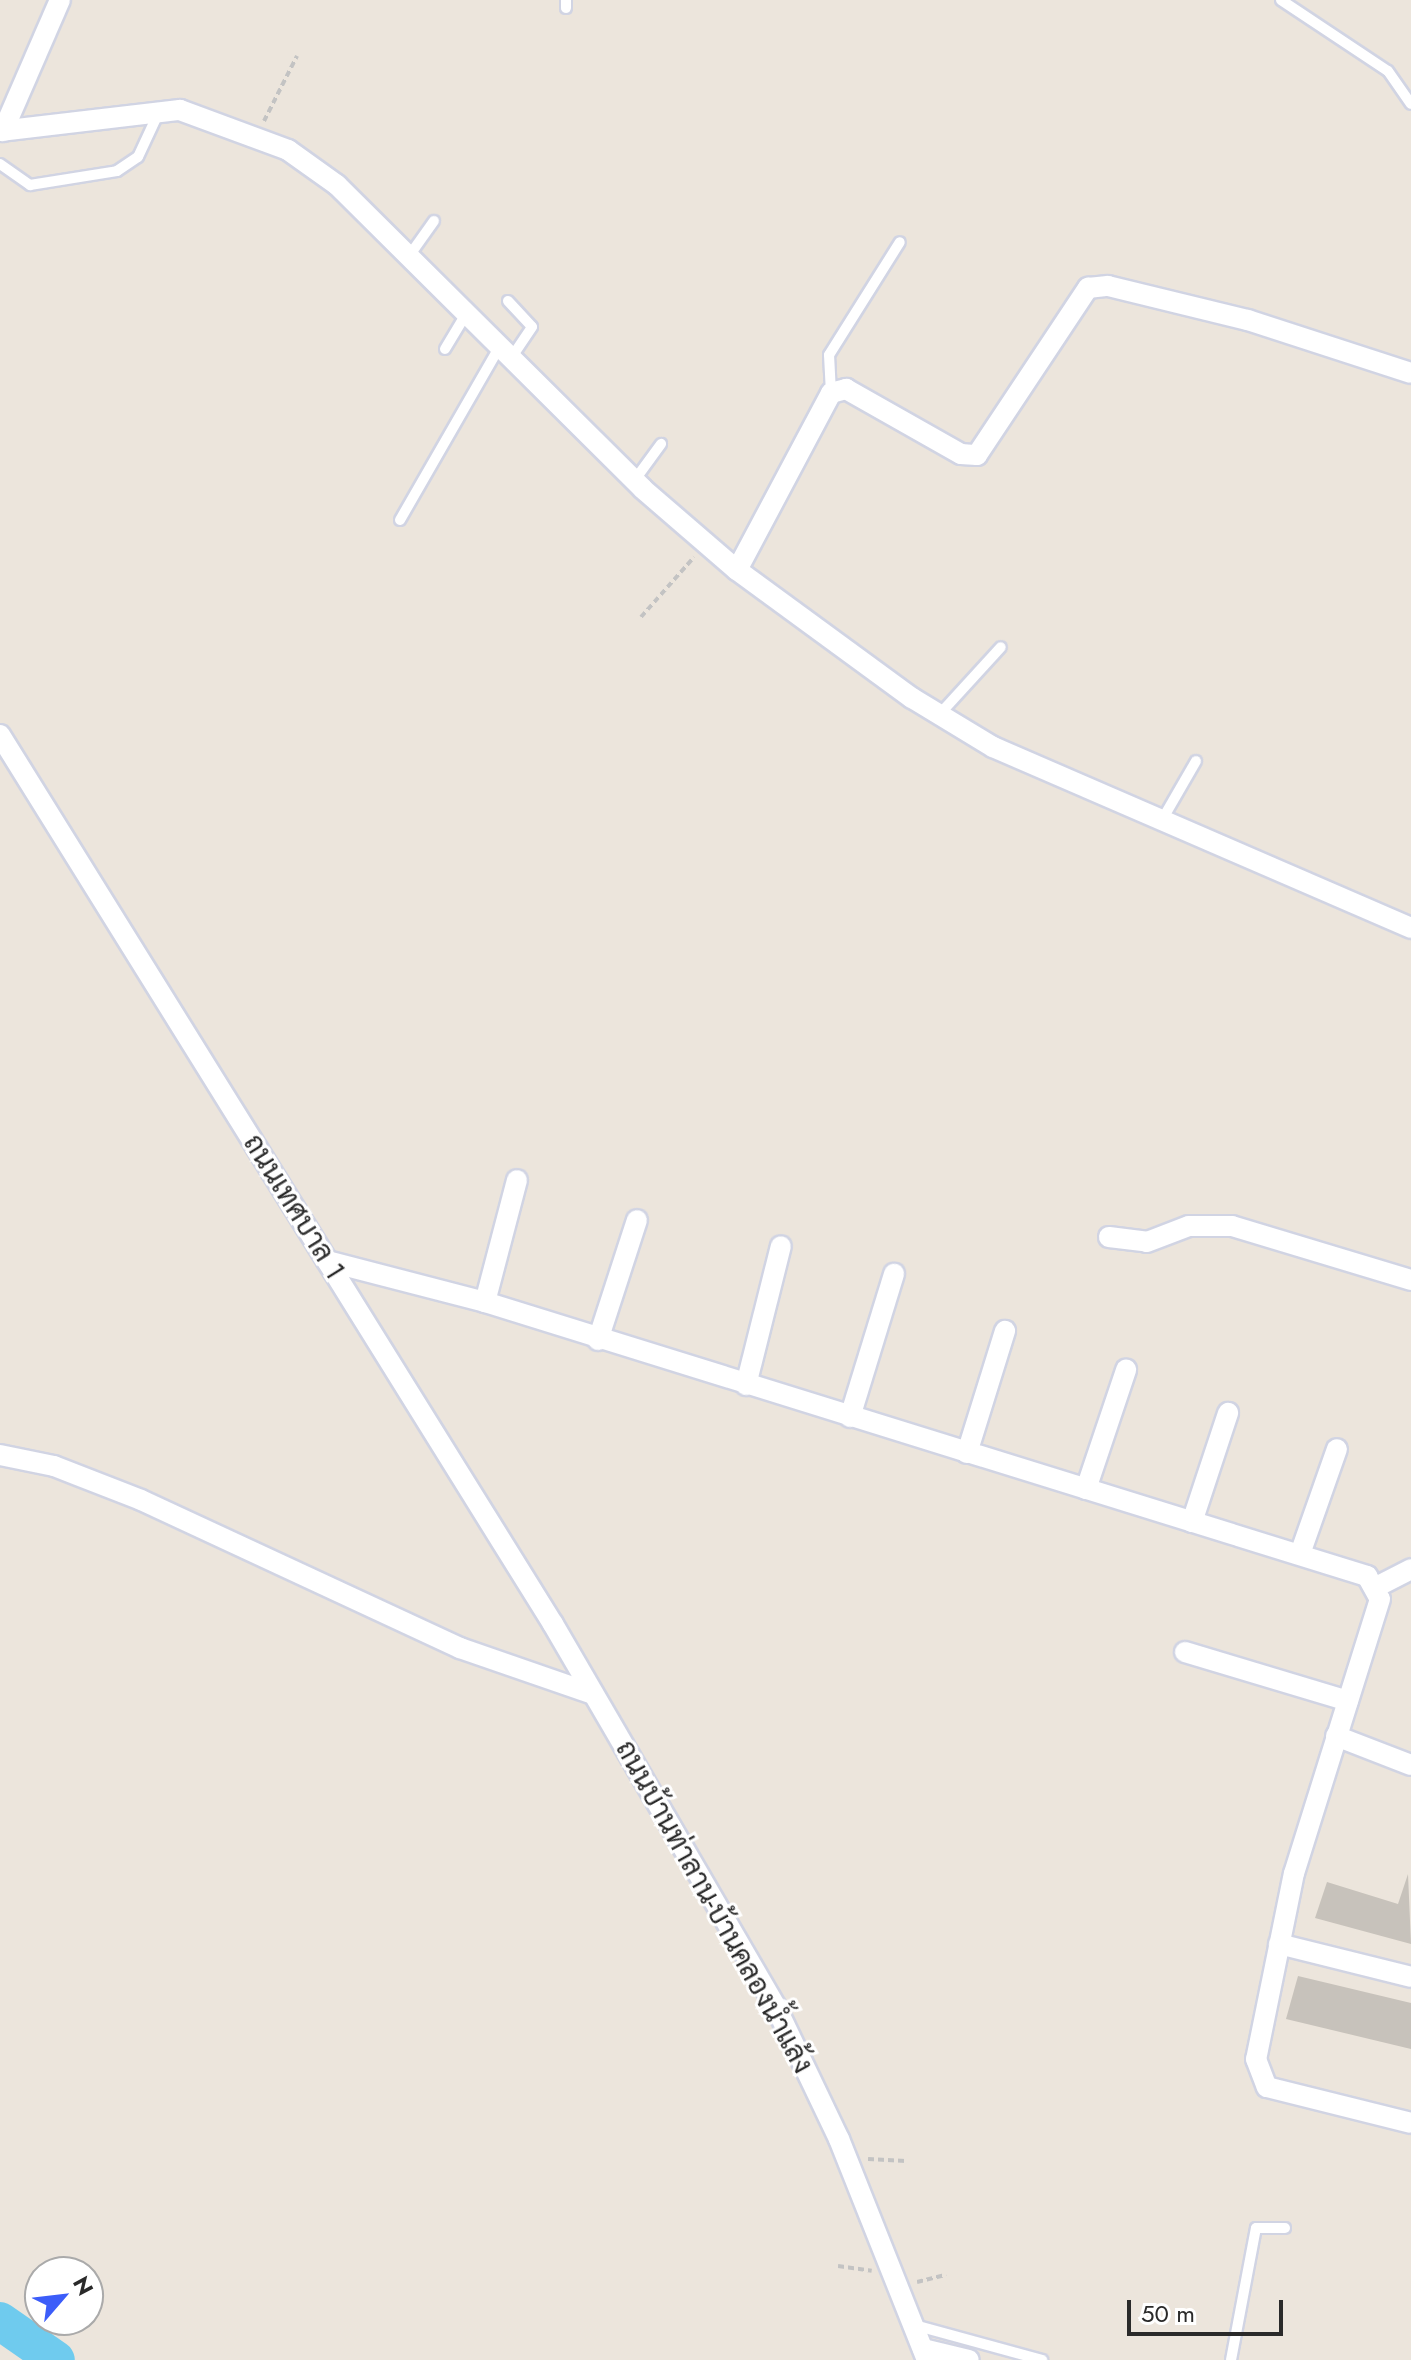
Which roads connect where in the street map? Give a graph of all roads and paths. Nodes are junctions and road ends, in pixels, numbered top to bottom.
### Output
1 (60, 0) edge
2 (1281, 0) edge
3 (297, 56) dead end
4 (1411, 104) edge
5 (159, 112) junction
6 (2, 131) edge
7 (257, 134) junction
8 (0, 164) edge
9 (434, 221) dead end
10 (900, 242) dead end
11 (409, 256) junction
12 (508, 301) dead end
13 (466, 314) junction
14 (445, 349) dead end
15 (504, 354) junction
16 (1409, 370) edge
17 (831, 393) junction
18 (661, 444) dead end
19 (634, 481) junction
20 (400, 520) dead end
21 (707, 544) junction
22 (737, 570) junction
23 (641, 617) dead end
24 (1001, 647) dead end
25 (938, 716) junction
26 (0, 735) edge
27 (1196, 761) dead end
28 (1162, 820) junction
29 (1411, 928) edge
30 (517, 1180) dead end
31 (637, 1220) dead end
32 (1109, 1237) dead end
33 (781, 1246) dead end
34 (327, 1261) junction
35 (894, 1274) dead end
36 (1411, 1280) edge
37 (485, 1302) junction
38 (1005, 1331) dead end
39 (598, 1340) junction
40 (1126, 1370) dead end
41 (746, 1385) junction
42 (1228, 1413) dead end
43 (850, 1417) junction
44 (1337, 1449) dead end
45 (967, 1453) junction
46 (0, 1455) edge
47 (1086, 1489) junction
48 (1192, 1522) junction
49 (1300, 1554) junction
50 (1411, 1569) edge
51 (1378, 1586) junction
52 (1185, 1652) dead end
53 (589, 1686) junction
54 (1348, 1701) junction
55 (1336, 1736) junction
56 (1411, 1765) edge
57 (1279, 1944) junction
58 (1411, 1977) edge
59 (1411, 2123) edge
60 (846, 2157) junction
61 (906, 2161) dead end
62 (1285, 2228) dead end
63 (838, 2266) dead end
64 (946, 2275) dead end
65 (896, 2280) junction
66 (914, 2325) junction
67 (925, 2354) edge
68 (969, 2360) edge
69 (1042, 2360) edge
70 (1231, 2360) edge

1 - 6 street
2 - 4 lane
3 - 7 path
5 - 6 street
5 - 7 street
5 - 8 lane
7 - 11 street
9 - 11 lane
10 - 17 lane
11 - 13 street
12 - 15 lane
13 - 14 lane
13 - 15 street
15 - 19 street
15 - 20 lane
16 - 17 street
17 - 22 street
18 - 19 lane
19 - 21 street
21 - 22 street
21 - 23 path
22 - 25 street
24 - 25 lane
25 - 28 street
26 - 34 street, ถนนเทศบาล 1
27 - 28 lane
28 - 29 street
30 - 37 street
31 - 39 street
32 - 36 street
33 - 41 street
34 - 37 street
34 - 53 street, ถนนเทศบาล 1
35 - 43 street
37 - 39 street
38 - 45 street
39 - 41 street
40 - 47 street
41 - 43 street
42 - 48 street
43 - 45 street
44 - 49 street
45 - 47 street
46 - 53 street
47 - 48 street
48 - 49 street
49 - 51 street
50 - 51 street
51 - 54 street
52 - 54 street
53 - 60 street, ถนนบ้านท่าลาน-บ้านคลองน้ำแล้ง
54 - 55 street
55 - 56 street
55 - 57 street
57 - 58 street
57 - 59 street
60 - 61 path
60 - 65 street, ถนนบ้านท่าลาน-บ้านคลองน้ำแล้ง
62 - 70 lane
63 - 65 path
64 - 65 path
65 - 66 street, ถนนบ้านท่าลาน-บ้านคลองน้ำแล้ง
66 - 67 street, ถนนบ้านท่าลาน-บ้านคลองน้ำแล้ง
66 - 69 lane
67 - 68 street

